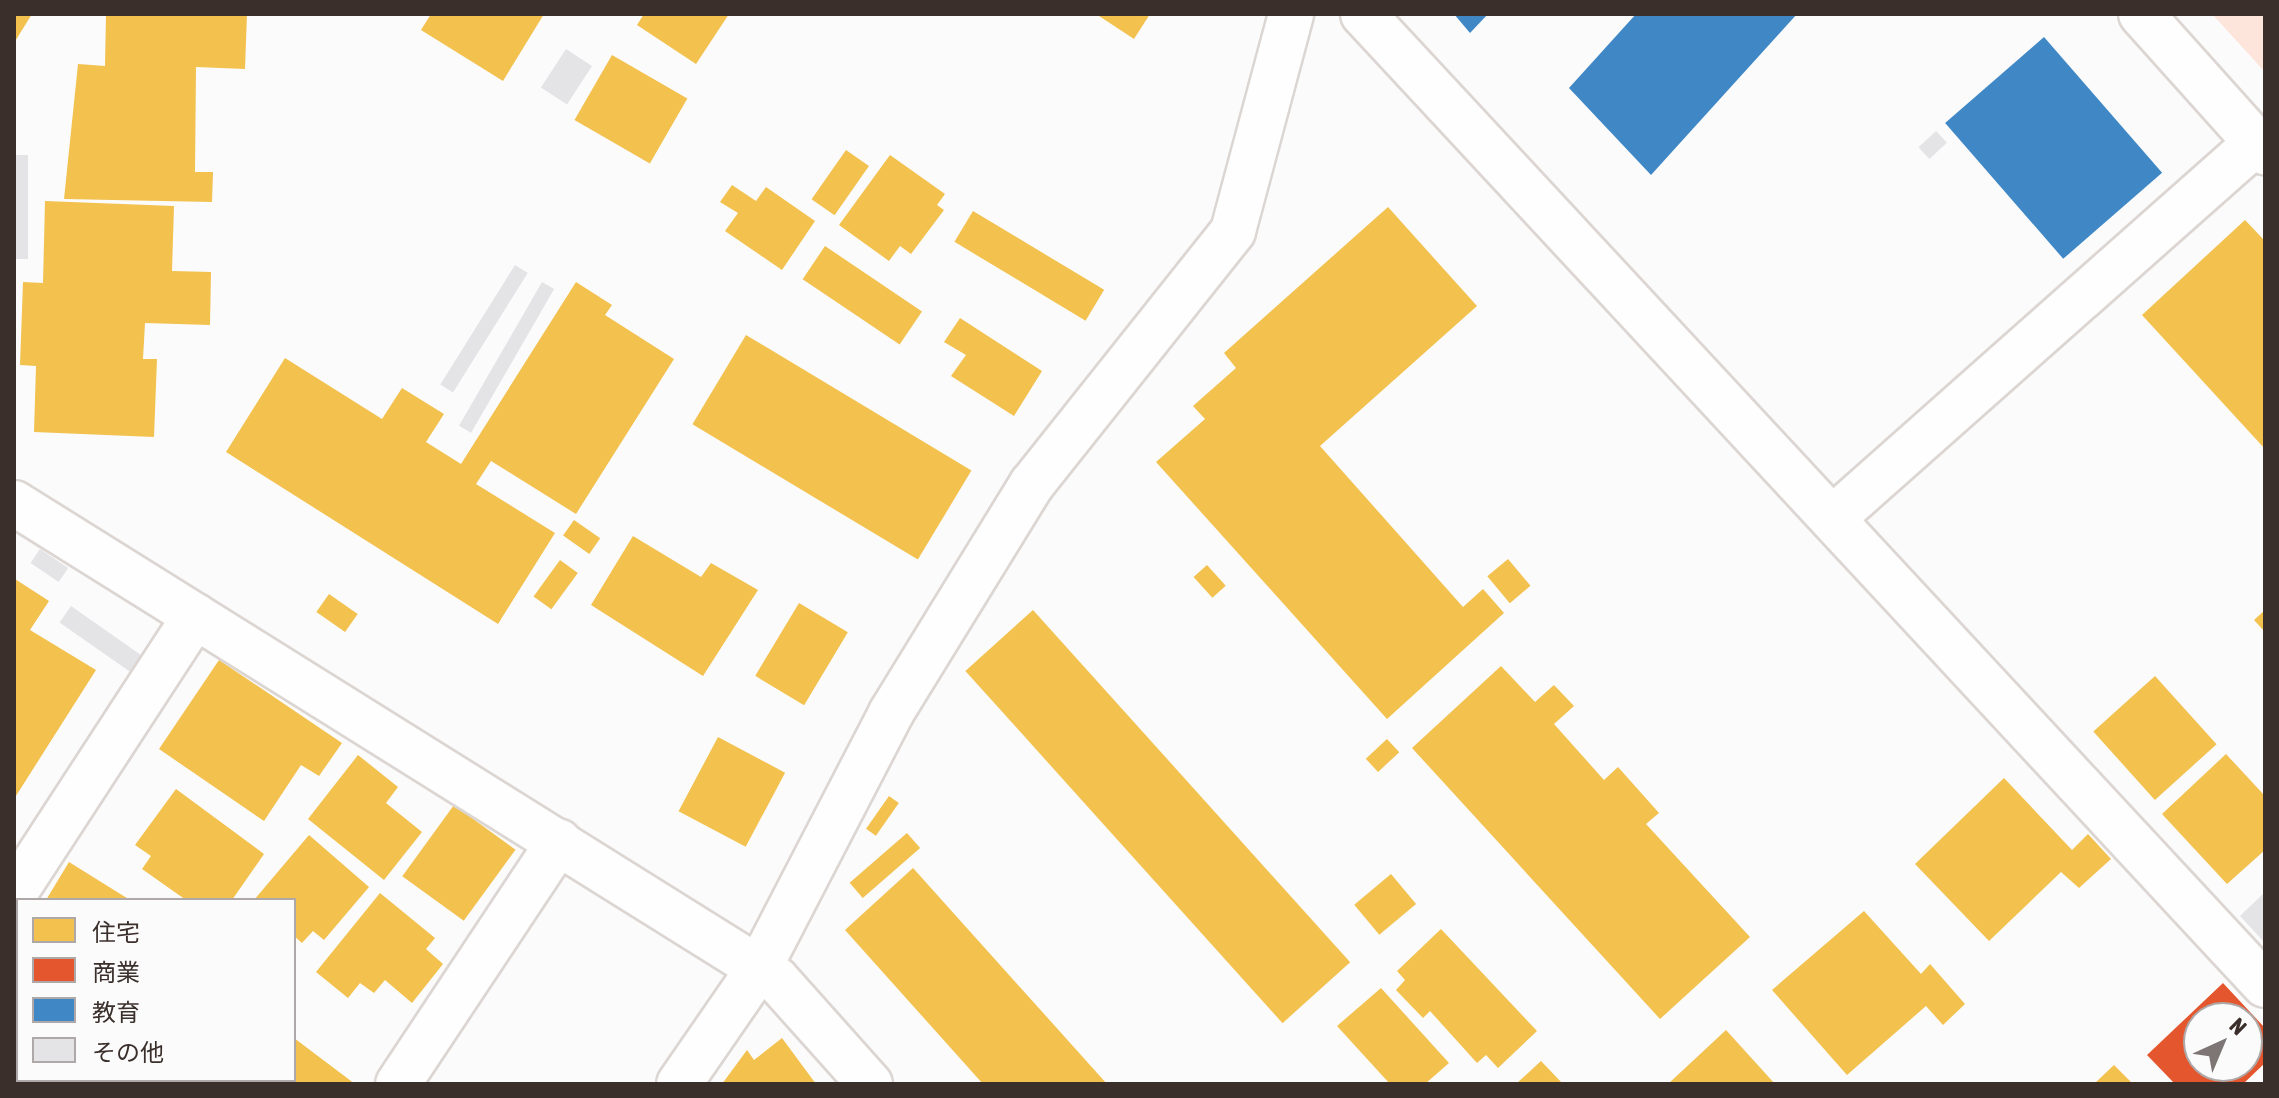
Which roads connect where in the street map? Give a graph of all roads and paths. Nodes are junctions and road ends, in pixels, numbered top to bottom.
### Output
1 (1291, 14) edge
2 (1363, 14) edge
3 (2141, 14) edge
4 (2261, 147) edge
5 (14, 503) edge
6 (1833, 518) junction
7 (195, 616) junction
8 (559, 842) junction
9 (14, 894) edge
10 (759, 968) junction
11 (2265, 985) edge
12 (398, 1084) edge
13 (679, 1084) edge
14 (870, 1084) edge

1 - 10 street
2 - 6 street
3 - 4 street
4 - 6 street
5 - 7 street
6 - 11 street
7 - 8 street
7 - 9 street
8 - 10 street
8 - 12 street
10 - 13 street
10 - 14 street

